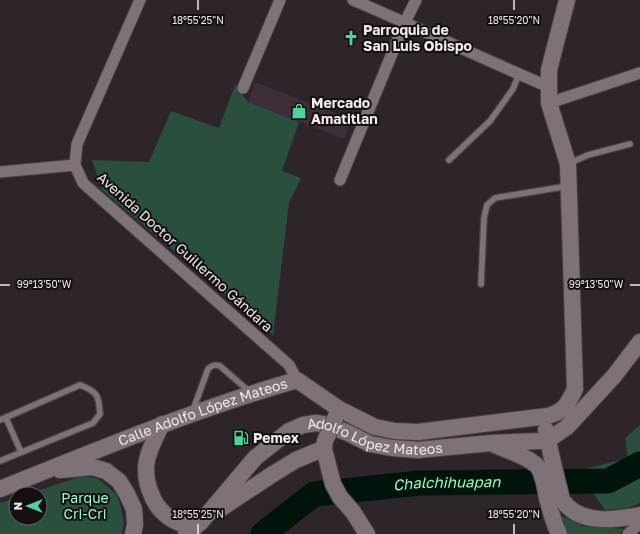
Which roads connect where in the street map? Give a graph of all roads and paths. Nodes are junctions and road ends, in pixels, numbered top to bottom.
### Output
1 (140, 0) edge
2 (280, 0) edge
3 (354, 0) edge
4 (416, 0) edge
5 (567, 0) edge
6 (405, 22) junction
7 (640, 73) edge
8 (519, 74) junction
9 (549, 87) junction
10 (243, 88) dead end
11 (549, 104) junction
12 (630, 144) dead end
13 (449, 160) dead end
14 (568, 164) junction
15 (75, 165) junction
16 (0, 172) edge
17 (340, 180) dead end
18 (568, 186) junction
19 (481, 284) dead end
20 (640, 342) edge
21 (297, 380) junction
22 (252, 394) junction
23 (338, 413) junction
24 (192, 414) junction
25 (544, 416) junction
26 (3, 419) edge
27 (162, 424) junction
28 (491, 443) junction
29 (548, 445) junction
30 (325, 450) junction
31 (21, 452) junction
32 (0, 461) edge
33 (42, 472) junction
34 (0, 488) edge
35 (555, 501) junction
36 (640, 515) edge
37 (640, 523) edge
38 (194, 528) edge
39 (133, 534) edge
40 (368, 534) edge
41 (559, 534) edge
42 (628, 534) edge

1 - 15 street
2 - 10 street
3 - 6 street
4 - 6 street
5 - 9 main road, Calle Adolfo López Mateos
6 - 8 street
6 - 17 street
7 - 11 street
8 - 9 street
8 - 13 lane
9 - 11 main road, Calle Adolfo López Mateos
11 - 14 main road, Calle Adolfo López Mateos
12 - 14 lane
14 - 18 main road, Calle Adolfo López Mateos
15 - 16 street
15 - 21 street, Avenida Doctor Guillermo Gándara
18 - 19 lane
18 - 25 main road, Calle Adolfo López Mateos
20 - 29 main road
21 - 22 main road, Calle Adolfo López Mateos
21 - 23 main road, Calle Adolfo López Mateos
22 - 24 main road, Calle Adolfo López Mateos
22 - 24 lane
23 - 25 main road, Calle Adolfo López Mateos
23 - 30 main road, bridge
24 - 27 main road, Calle Adolfo López Mateos
25 - 29 main road
26 - 31 lane
26 - 31 lane
27 - 33 main road, Calle Adolfo López Mateos
27 - 38 main road
28 - 29 main road, Adolfo López Mateos
28 - 35 main road
28 - 38 main road, Adolfo López Mateos
29 - 35 main road
30 - 38 main road
30 - 40 main road
31 - 32 lane
33 - 34 main road, Calle Adolfo López Mateos
33 - 39 main road
35 - 36 main road
35 - 41 main road
37 - 42 street

